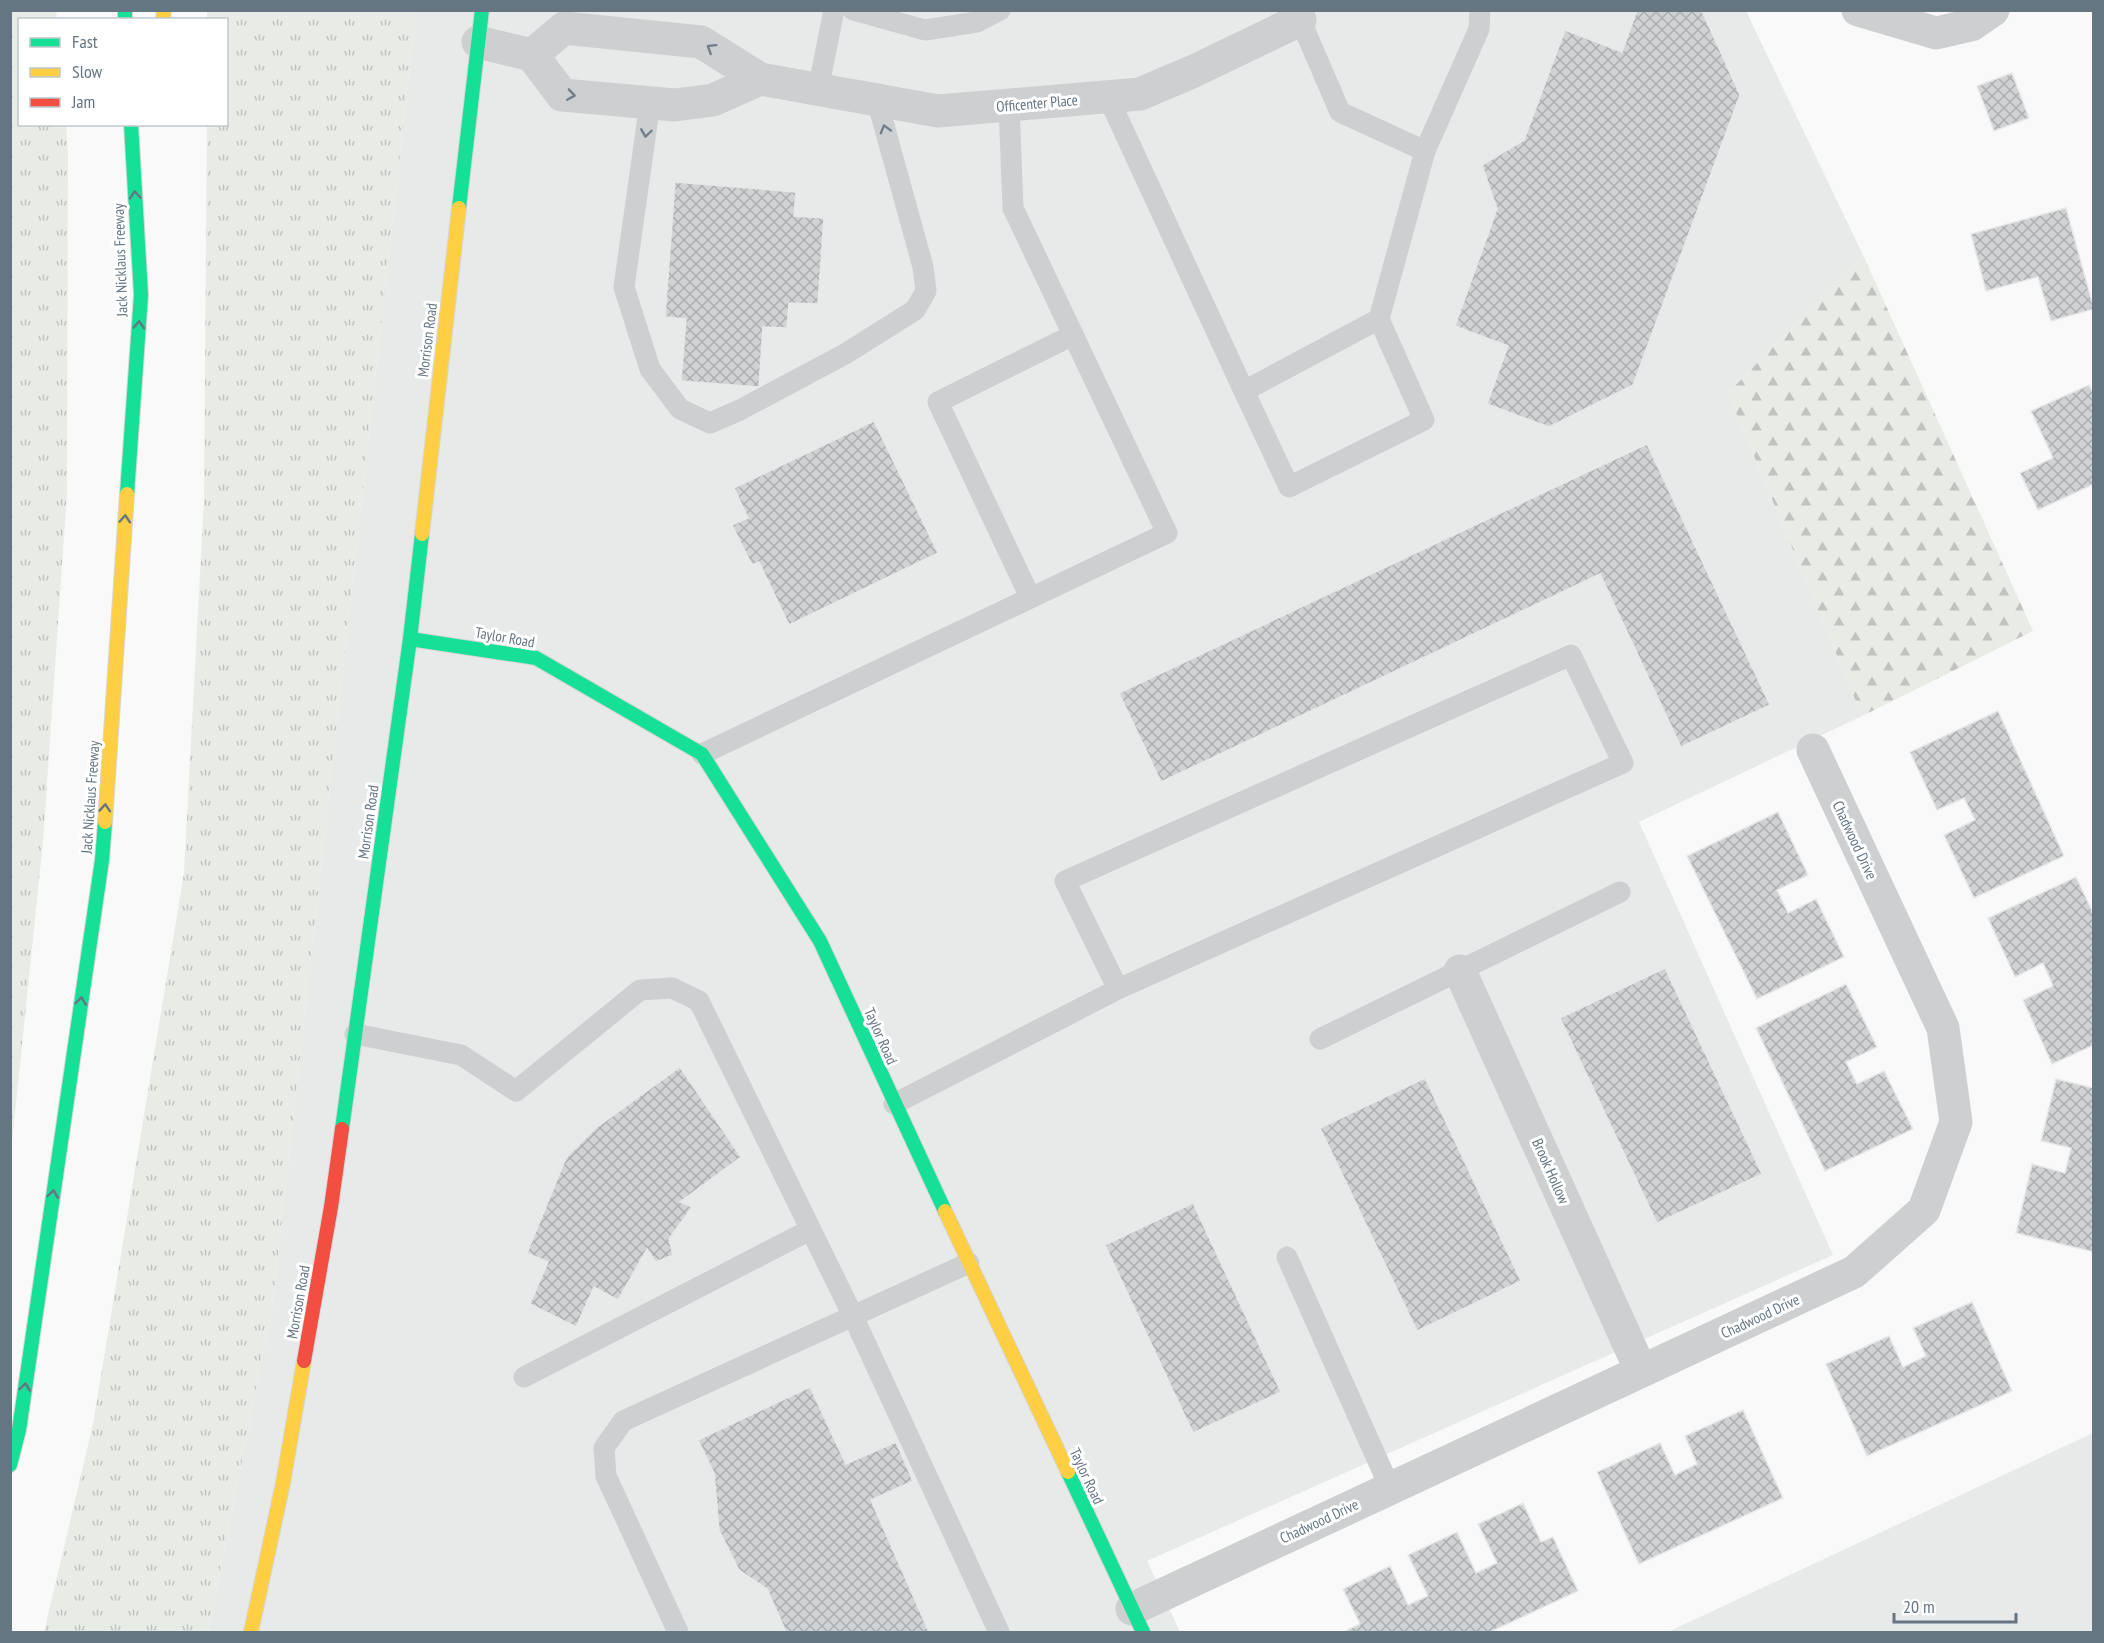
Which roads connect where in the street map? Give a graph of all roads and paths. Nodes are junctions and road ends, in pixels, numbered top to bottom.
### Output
1 (482, 10) edge
2 (834, 10) edge
3 (853, 10) edge
4 (1000, 10) edge
5 (1480, 10) edge
6 (1858, 10) edge
7 (1993, 10) edge
8 (1304, 14) edge
9 (478, 42) junction
10 (532, 55) junction
11 (760, 79) junction
12 (818, 90) junction
13 (1108, 97) junction
14 (877, 100) junction
15 (650, 102) junction
16 (1009, 105) junction
17 (131, 126) edge
18 (1425, 151) junction
19 (149, 193) dead end
20 (141, 295) junction
21 (1379, 319) junction
22 (1073, 335) junction
23 (1244, 391) junction
24 (1030, 597) junction
25 (410, 639) junction
26 (1813, 750) dead end
27 (702, 754) junction
28 (1620, 892) dead end
29 (1460, 970) junction
30 (1118, 989) junction
31 (355, 1034) junction
32 (1320, 1039) dead end
33 (894, 1104) junction
34 (810, 1230) junction
35 (1287, 1257) dead end
36 (969, 1263) junction
37 (853, 1316) junction
38 (1641, 1371) junction
39 (524, 1377) dead end
40 (10, 1465) edge
41 (1390, 1488) junction
42 (1138, 1621) edge
43 (251, 1632) edge
44 (678, 1632) edge
45 (999, 1632) edge

1 - 9 main road, Morrison Road
2 - 12 lane
3 - 4 lane
5 - 18 lane
6 - 7 street
8 - 13 street, Officenter Place
8 - 18 lane
9 - 10 street
9 - 25 main road, Morrison Road
11 -> 10 street, Officenter Place
10 -> 15 street
11 - 12 street, Officenter Place
11 - 15 street
12 - 14 street, Officenter Place
13 - 16 street, Officenter Place
13 - 23 lane
15 -> 14 lane
14 - 16 street, Officenter Place
16 - 22 lane
20 -> 17 main road, Jack Nicklaus Freeway
18 - 21 lane
19 - 20 main road
40 -> 20 main road, Jack Nicklaus Freeway
21 - 23 lane
21 - 23 lane
22 - 24 lane
22 - 24 lane
24 - 27 lane
25 - 27 main road, Taylor Road
25 - 31 main road, Morrison Road
26 - 38 street, Chadwood Drive
27 - 33 main road, Taylor Road
28 - 29 lane
29 - 32 lane
29 - 38 street, Brook Hollow
30 - 30 lane
30 - 33 lane
31 - 34 lane
31 - 43 main road, Morrison Road
33 - 36 main road, Taylor Road
34 - 37 lane
34 - 39 lane
35 - 41 lane
36 - 37 lane
36 - 42 main road, Taylor Road
37 - 44 lane
37 - 45 lane
38 - 41 street, Chadwood Drive
41 - 42 street, Chadwood Drive

